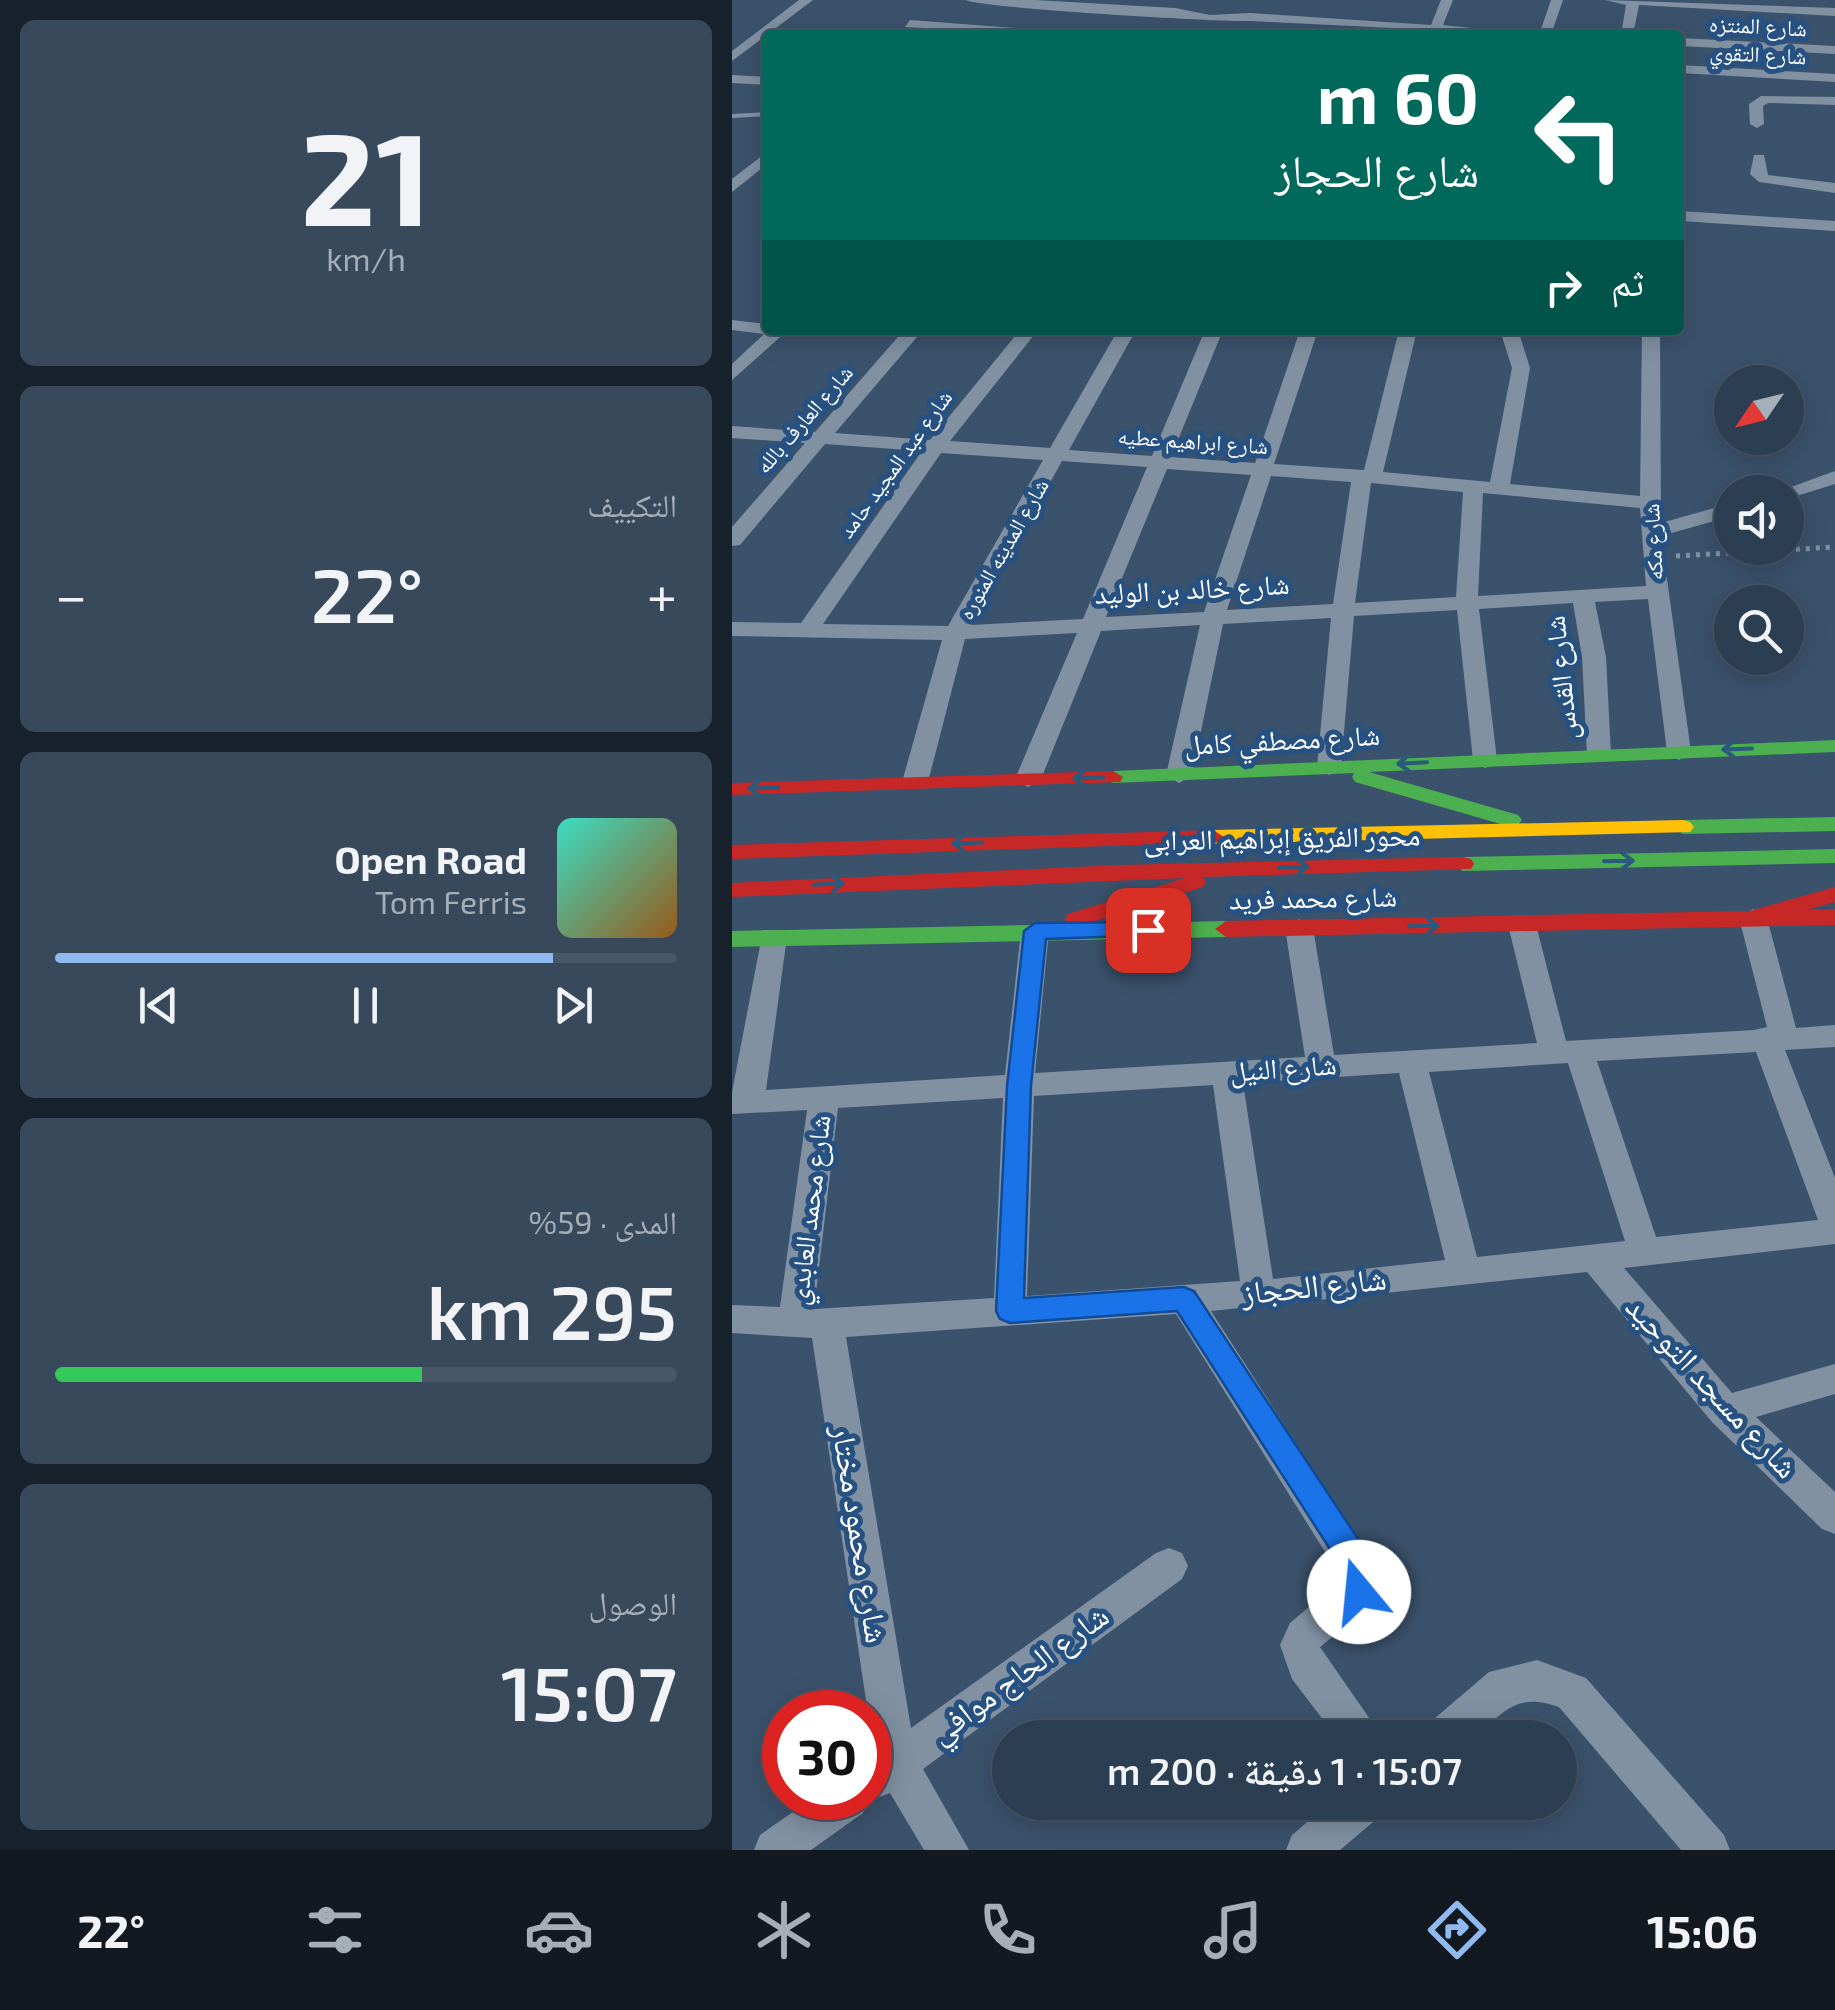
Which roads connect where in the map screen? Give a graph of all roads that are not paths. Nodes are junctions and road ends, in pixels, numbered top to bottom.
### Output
1 (807, 0) edge
2 (972, 0) edge
3 (1186, 0) edge
4 (1447, 0) edge
5 (1557, 0) edge
6 (1610, 0) edge
7 (1020, 1) edge
8 (1634, 1) edge
9 (1104, 4) edge
10 (1744, 6) junction
11 (1256, 7) edge
12 (922, 12) dead end
13 (1176, 12) junction
14 (1834, 12) edge
15 (1210, 18) junction
16 (1340, 21) junction
17 (1360, 22) junction
18 (910, 24) junction
19 (1436, 27) junction
20 (768, 30) edge
21 (903, 30) edge
22 (979, 30) edge
23 (1203, 30) edge
24 (1335, 30) edge
25 (1444, 30) edge
26 (1547, 30) edge
27 (1628, 30) edge
28 (762, 35) edge
29 (1684, 42) edge
30 (1722, 43) junction
31 (1742, 44) junction
32 (1834, 50) edge
33 (732, 58) edge
34 (1684, 70) edge
35 (1719, 71) junction
36 (1834, 78) edge
37 (732, 79) edge
38 (762, 81) edge
39 (1834, 101) edge
40 (762, 114) edge
41 (732, 116) edge
42 (1757, 124) dead end
43 (1758, 158) dead end
44 (762, 161) edge
45 (732, 188) edge
46 (1834, 188) edge
47 (1684, 216) edge
48 (1834, 226) edge
49 (732, 325) edge
50 (762, 328) edge
51 (774, 335) edge
52 (910, 335) edge
53 (1025, 335) edge
54 (1124, 335) edge
55 (1212, 335) edge
56 (1307, 335) edge
57 (1407, 335) edge
58 (1511, 335) edge
59 (1651, 335) edge
60 (732, 374) edge
61 (732, 432) edge
62 (820, 440) junction
63 (936, 447) junction
64 (1057, 456) junction
65 (1161, 464) junction
66 (1264, 472) junction
67 (1367, 477) junction
68 (1834, 478) edge
69 (1473, 486) junction
70 (1804, 488) edge
71 (1499, 489) junction
72 (1650, 504) junction
73 (1714, 514) edge
74 (1650, 533) junction
75 (732, 540) edge
76 (1655, 592) junction
77 (1582, 595) junction
78 (1468, 602) junction
79 (1343, 610) junction
80 (1213, 619) junction
81 (1091, 624) junction
82 (732, 629) edge
83 (806, 632) junction
84 (955, 634) junction
85 (1834, 746) edge
86 (1678, 752) junction
87 (1599, 755) junction
88 (1485, 760) junction
89 (1330, 767) junction
90 (1180, 775) junction
91 (1028, 780) junction
92 (915, 782) junction
93 (732, 789) edge
94 (1834, 824) edge
95 (1547, 830) junction
96 (732, 852) edge
97 (1834, 856) edge
98 (1241, 868) junction
99 (732, 890) edge
100 (1834, 894) edge
101 (1834, 917) edge
102 (1753, 918) junction
103 (1522, 925) junction
104 (1299, 928) junction
105 (1035, 931) junction
106 (774, 938) junction
107 (732, 939) edge
108 (1834, 1036) edge
109 (1774, 1037) junction
110 (1566, 1050) junction
111 (1411, 1060) junction
112 (1321, 1066) junction
113 (1226, 1072) junction
114 (1019, 1086) junction
115 (824, 1098) junction
116 (741, 1103) edge
117 (1834, 1220) edge
118 (1834, 1231) edge
119 (1644, 1250) junction
120 (1593, 1255) junction
121 (1464, 1268) junction
122 (1259, 1294) junction
123 (1184, 1299) junction
124 (1010, 1311) junction
125 (732, 1318) edge
126 (811, 1323) junction
127 (1834, 1379) edge
128 (1725, 1411) junction
129 (1834, 1517) edge
130 (1169, 1566) dead end
131 (870, 1690) edge
132 (1349, 1720) edge
133 (1463, 1720) edge
134 (892, 1766) edge
135 (892, 1783) edge
136 (817, 1820) edge
137 (1343, 1820) edge
138 (775, 1850) edge
139 (948, 1850) edge
140 (1308, 1850) edge
141 (1709, 1850) edge

1 - 20 street
2 - 7 street
3 - 13 street
4 - 19 street
5 - 26 street
6 - 8 street
7 - 9 street
8 - 10 street
8 - 27 street
9 - 13 street
10 - 14 street
10 - 31 street
11 - 15 street
11 - 16 street
11 - 17 street
12 - 18 street
13 - 15 street
15 - 23 street
16 - 17 street
16 - 24 street
17 - 19 street
18 - 21 street
18 - 22 street
19 - 25 street
28 - 33 street
29 - 30 street, شارع المنتزه
30 - 31 street, شارع المنتزه
30 - 35 street
31 - 32 street, شارع المنتزه
34 - 35 street, شارع التقوي
35 - 36 street, شارع التقوي
37 - 38 street
39 - 42 street
40 - 41 lane
43 - 46 street
44 - 45 street
47 - 48 street
49 - 50 street
51 - 60 street
52 - 62 street, شارع العارف بالله
53 - 63 street, شارع عبد المجيد حامد
54 - 64 street, شارع المدينه المنوره
55 - 65 street
56 - 66 street
57 - 67 street
58 - 71 street
59 - 72 street, شارع مكه
61 - 62 street, شارع ابراهيم عطيه
62 - 63 street, شارع ابراهيم عطيه
62 - 75 street, شارع العارف بالله
63 - 64 street, شارع ابراهيم عطيه
63 - 83 street, شارع عبد المجيد حامد
64 - 65 street, شارع ابراهيم عطيه
64 - 84 street, شارع المدينه المنوره
65 - 66 street, شارع ابراهيم عطيه
65 - 81 street
66 - 67 street, شارع ابراهيم عطيه
66 - 80 street
67 - 69 street, شارع ابراهيم عطيه
67 - 79 street
68 - 70 street
69 - 71 street, شارع ابراهيم عطيه
69 - 78 street
71 - 72 street, شارع ابراهيم عطيه
72 - 74 street, شارع مكه
73 - 74 street
74 - 76 street, شارع مكه
76 - 77 street, شارع خالد بن الوليد
76 - 86 street, شارع مكه
77 - 78 street, شارع خالد بن الوليد
77 - 87 street, شارع القدس
78 - 79 street, شارع خالد بن الوليد
78 - 88 street
79 - 80 street, شارع خالد بن الوليد
79 - 89 street
80 - 81 street, شارع خالد بن الوليد
80 - 90 street
81 - 84 street, شارع خالد بن الوليد
81 - 91 street
82 - 83 street, شارع خالد بن الوليد
83 - 84 street, شارع خالد بن الوليد
84 - 92 street, شارع المدينه المنوره
85 -> 86 main road, شارع مصطفي كامل
86 - 87 main road, شارع مصطفي كامل
87 - 88 main road, شارع مصطفي كامل
88 -> 89 main road, شارع مصطفي كامل
89 - 90 main road, شارع مصطفي كامل
89 - 95 main road
90 -> 91 main road, شارع مصطفي كامل
91 - 92 main road, شارع مصطفي كامل
92 -> 93 main road, شارع مصطفي كامل
94 - 95 main road, محور الفريق إبراهيم العرابى
95 -> 96 main road, محور الفريق إبراهيم العرابى
98 -> 97 main road, محور الفريق إبراهيم العرابى
99 -> 98 main road, محور الفريق إبراهيم العرابى
98 - 105 main road
100 - 102 main road
101 - 102 main road, شارع محمد فريد
102 - 103 main road, شارع محمد فريد
102 - 109 street
104 -> 103 main road, شارع محمد فريد
103 - 110 street
104 - 105 main road, شارع محمد فريد
104 - 112 street
105 - 106 main road, شارع محمد فريد
105 - 114 street
106 - 107 main road, شارع محمد فريد
106 - 116 street
108 - 109 street, شارع النيل
109 - 110 street, شارع النيل
109 - 117 street
110 - 111 street, شارع النيل
110 - 119 street
111 - 112 street, شارع النيل
111 - 121 street
112 - 113 street, شارع النيل
113 - 114 street, شارع النيل
113 - 122 street
114 - 115 street, شارع النيل
114 - 124 street
115 - 116 street, شارع النيل
115 - 126 street, شارع محمد العابدي
118 - 119 street, شارع الحجاز
119 - 120 street, شارع الحجاز
120 - 121 street, شارع الحجاز
120 - 128 street, شارع مسجد التوحيد
121 - 122 street, شارع الحجاز
122 - 123 street, شارع الحجاز
123 - 124 street, شارع الحجاز
123 - 132 street
124 - 126 street, شارع الحجاز
125 - 126 street, شارع الحجاز
126 - 131 street, شارع محمود مختار
127 - 128 street
128 - 129 street, شارع مسجد التوحيد
130 - 134 street, شارع الحاج موافي
133 - 141 street
135 - 139 street, شارع محمود مختار
136 - 138 street
137 - 140 street

